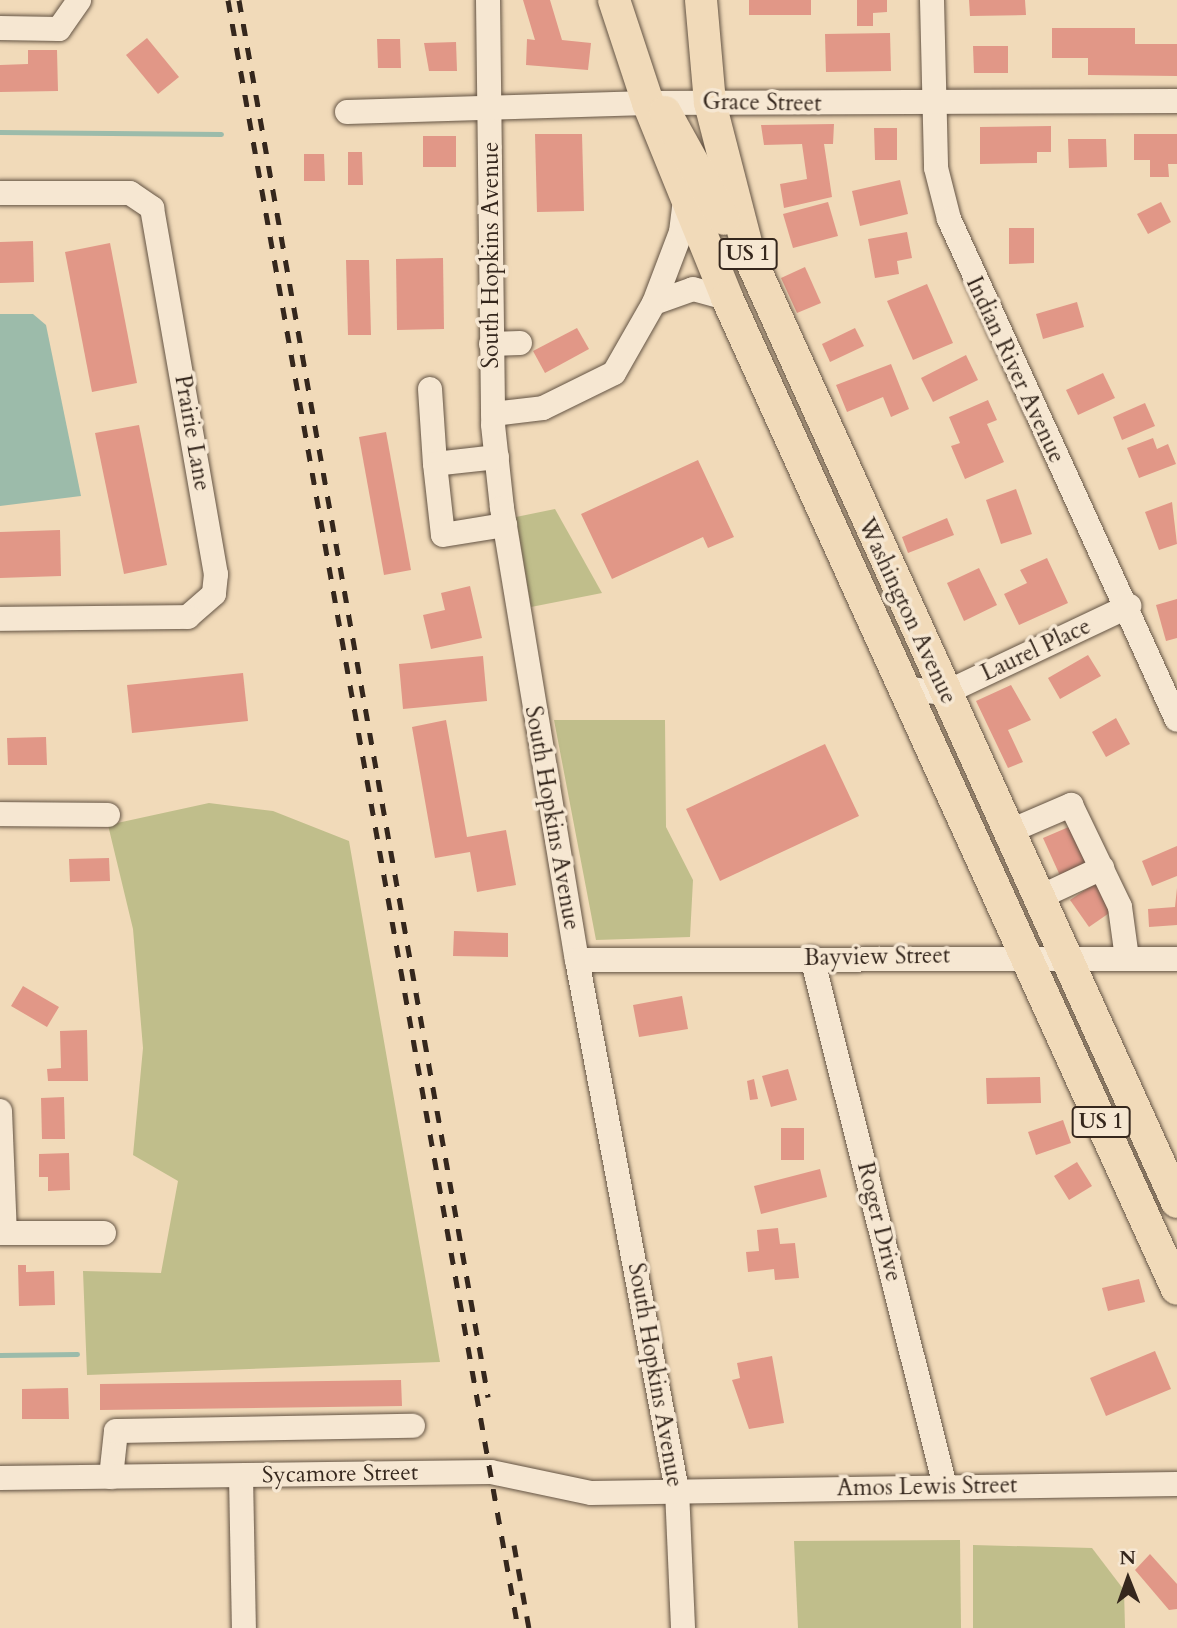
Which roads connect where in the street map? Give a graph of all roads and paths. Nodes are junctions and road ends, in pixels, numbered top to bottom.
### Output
1 (79, 0) edge
2 (488, 0) edge
3 (614, 0) edge
4 (701, 0) edge
5 (932, 0) edge
6 (0, 28) edge
7 (1177, 101) edge
8 (648, 103) junction
9 (710, 103) junction
10 (934, 105) junction
11 (490, 106) junction
12 (347, 112) dead end
13 (0, 192) edge
14 (685, 201) junction
15 (750, 258) junction
16 (727, 298) junction
17 (650, 312) junction
18 (520, 343) dead end
19 (491, 344) junction
20 (430, 389) dead end
21 (810, 398) junction
22 (779, 413) junction
23 (493, 414) junction
24 (496, 457) junction
25 (435, 464) junction
26 (505, 525) junction
27 (1129, 606) junction
28 (0, 619) edge
29 (901, 688) junction
30 (945, 693) junction
31 (1177, 720) edge
32 (0, 814) edge
33 (108, 815) dead end
34 (1008, 832) junction
35 (1102, 868) junction
36 (1038, 898) junction
37 (1026, 956) junction
38 (1065, 957) junction
39 (812, 958) junction
40 (1127, 958) junction
41 (1177, 959) edge
42 (577, 960) junction
43 (0, 1111) edge
44 (1177, 1202) edge
45 (1177, 1210) edge
46 (1147, 1223) junction
47 (2, 1233) edge
48 (104, 1233) dead end
49 (1177, 1289) edge
50 (413, 1426) dead end
51 (241, 1476) junction
52 (111, 1477) junction
53 (0, 1478) edge
54 (1177, 1484) edge
55 (945, 1486) junction
56 (677, 1490) junction
57 (244, 1628) edge
58 (683, 1628) edge

1 - 6 street
2 - 11 street, South Hopkins Avenue
3 - 8 main road, US 1
4 - 9 main road, Washington Avenue / US 1
5 - 10 street, Indian River Avenue
7 - 10 street, Grace Street
8 - 9 street, Grace Street
8 - 11 street, Grace Street
8 - 14 main road, Washington Avenue / US 1
8 - 15 main road
9 - 10 street, Grace Street
9 - 15 main road, Washington Avenue / US 1
10 - 27 street, Indian River Avenue
11 - 12 street, Grace Street
11 - 19 street, South Hopkins Avenue
13 - 28 street, Prairie Lane
14 - 16 main road, Washington Avenue / US 1
14 - 17 street
15 - 21 main road, Washington Avenue / US 1
16 - 17 street
16 - 22 main road, Washington Avenue / US 1
17 - 23 street
18 - 19 street
19 - 23 street, South Hopkins Avenue
20 - 25 street
21 - 22 street
21 - 30 main road, Washington Avenue / US 1
22 - 29 main road, Washington Avenue / US 1
23 - 24 street, South Hopkins Avenue
24 - 25 street
24 - 26 street, South Hopkins Avenue
25 - 26 street
26 - 42 street, South Hopkins Avenue
27 - 30 street, Laurel Place
27 - 31 street, Indian River Avenue
29 - 30 street
29 - 37 main road, Washington Avenue / US 1
30 - 34 main road, Washington Avenue / US 1
32 - 33 street
34 - 35 street
34 - 36 main road, Washington Avenue / US 1
35 - 36 street
35 - 40 street
36 - 38 main road, Washington Avenue / US 1
37 - 38 street, Bayview Street
37 - 39 street, Bayview Street
37 - 46 main road, Washington Avenue / US 1
38 - 40 street, Bayview Street
38 - 44 main road, Washington Avenue / US 1
39 - 42 street, Bayview Street
39 - 55 street, Roger Drive
40 - 41 street, Bayview Street
42 - 56 street, South Hopkins Avenue
43 - 47 street
45 - 46 main road
46 - 49 main road, Washington Avenue / US 1
47 - 48 street
50 - 52 street
51 - 52 street, Sycamore Street
51 - 56 street, Sycamore Street
51 - 57 street
52 - 53 street, Sycamore Street
54 - 55 street, Amos Lewis Street
55 - 56 street, Amos Lewis Street
56 - 58 street, South Hopkins Avenue

